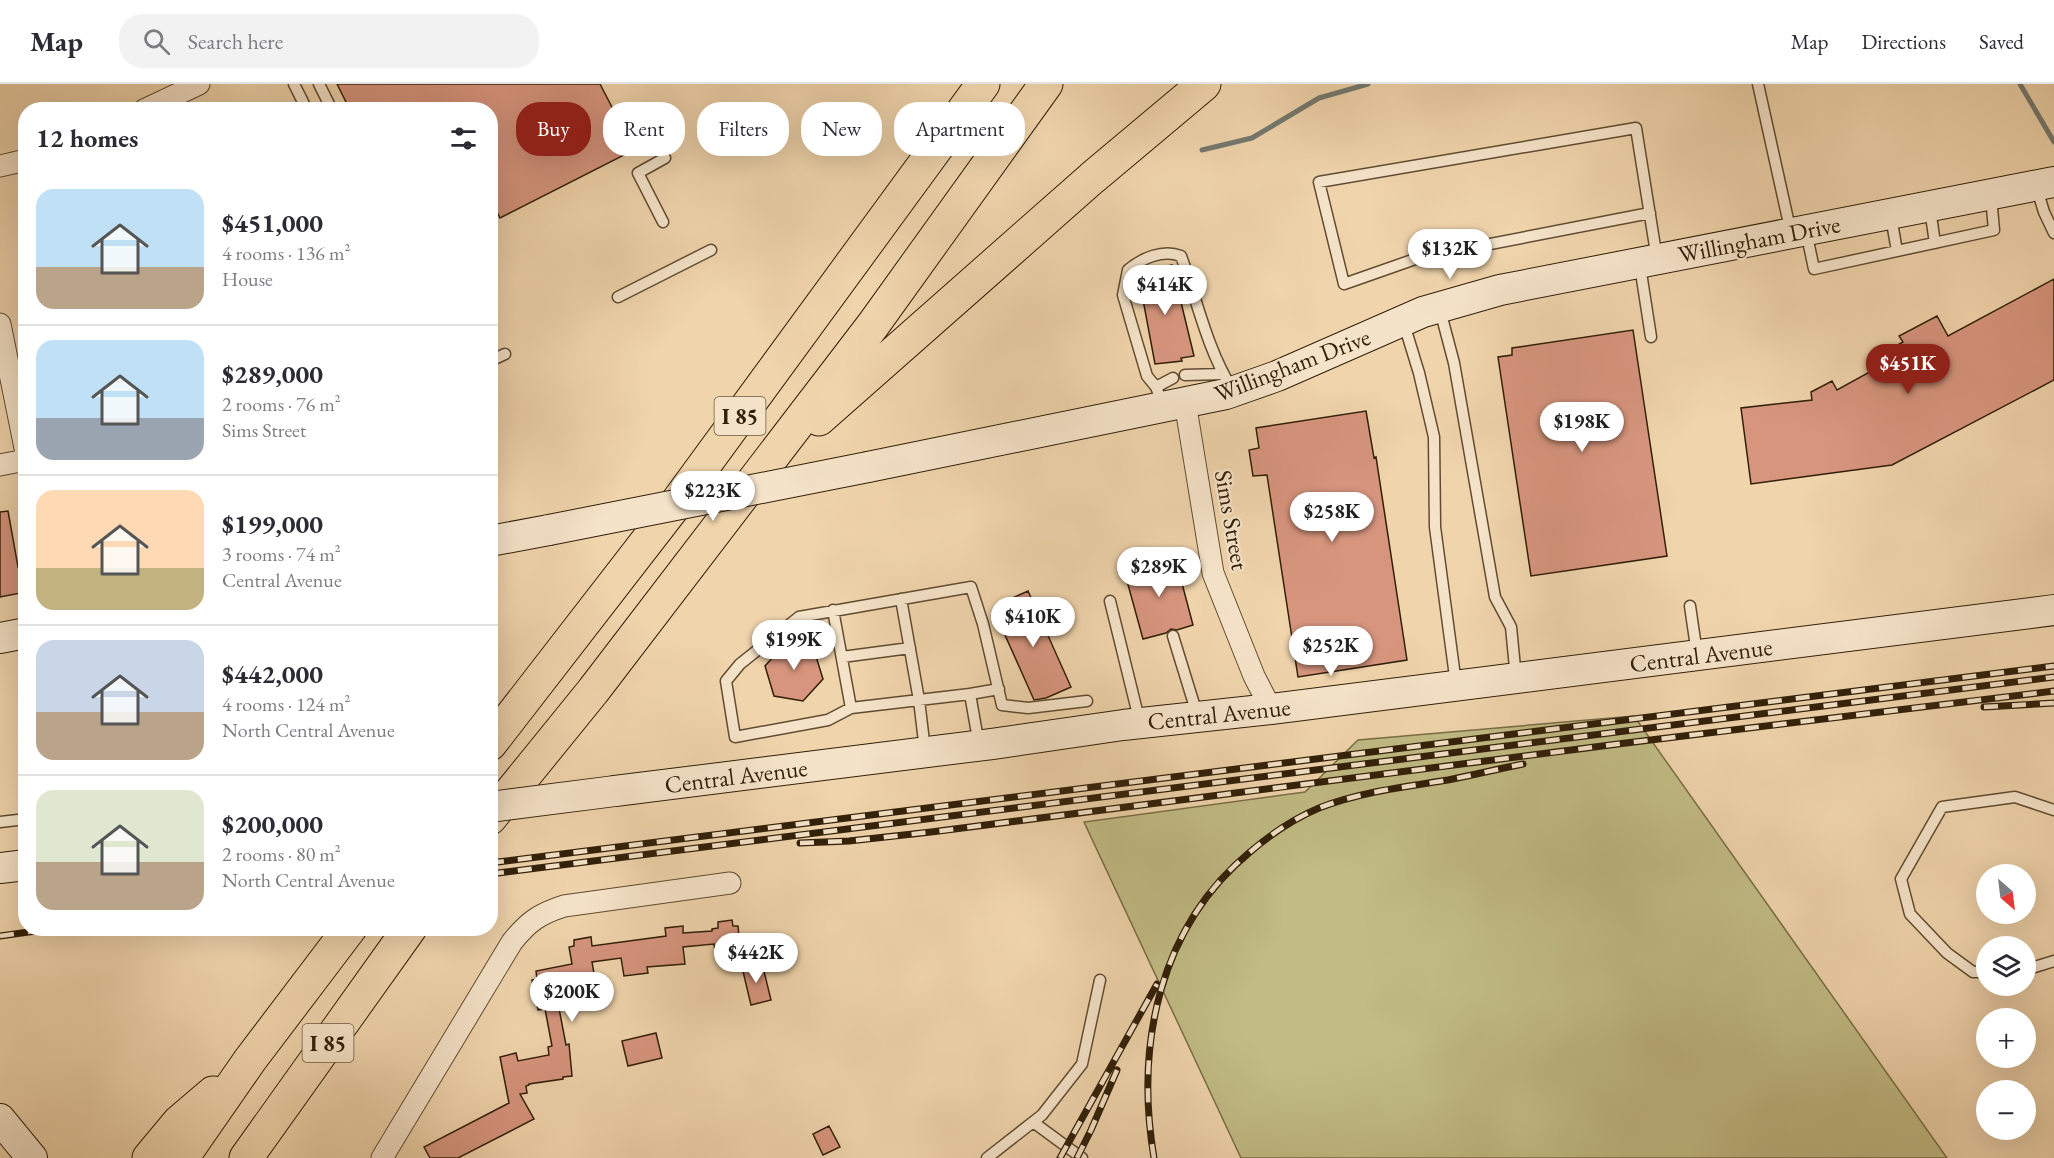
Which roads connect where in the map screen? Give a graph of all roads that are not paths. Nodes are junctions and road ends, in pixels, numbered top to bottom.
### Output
1 (199, 84) edge
2 (294, 84) edge
3 (319, 84) edge
4 (983, 84) edge
5 (1046, 84) edge
6 (1204, 84) edge
7 (1758, 84) edge
8 (161, 102) edge
9 (303, 102) edge
10 (328, 102) edge
11 (665, 158) dead end
12 (18, 162) edge
13 (0, 166) edge
14 (2045, 184) edge
15 (1990, 194) junction
16 (1929, 206) junction
17 (1650, 213) junction
18 (1890, 214) junction
19 (663, 222) dead end
20 (1798, 232) junction
21 (2054, 233) edge
22 (1935, 243) junction
23 (711, 250) dead end
24 (1897, 251) junction
25 (1649, 261) junction
26 (618, 297) dead end
27 (1439, 308) junction
28 (1402, 321) junction
29 (0, 324) edge
30 (1651, 337) dead end
31 (505, 354) dead end
32 (498, 357) edge
33 (1228, 383) junction
34 (1172, 390) junction
35 (18, 413) edge
36 (18, 462) edge
37 (0, 465) edge
38 (766, 466) junction
39 (498, 540) edge
40 (901, 599) junction
41 (1110, 601) dead end
42 (1690, 606) dead end
43 (833, 610) junction
44 (2054, 610) edge
45 (18, 635) edge
46 (1173, 636) dead end
47 (0, 638) edge
48 (910, 648) junction
49 (1697, 655) junction
50 (842, 657) junction
51 (1516, 678) junction
52 (1456, 686) junction
53 (999, 689) junction
54 (970, 694) junction
55 (919, 700) junction
56 (1087, 701) dead end
57 (851, 708) junction
58 (1271, 709) junction
59 (1198, 717) junction
60 (1140, 723) junction
61 (498, 734) edge
62 (979, 746) junction
63 (925, 752) junction
64 (498, 806) edge
65 (498, 808) edge
66 (2054, 810) edge
67 (18, 820) edge
68 (0, 822) edge
69 (18, 866) edge
70 (0, 868) edge
71 (730, 883) dead end
72 (344, 936) edge
73 (404, 936) edge
74 (2054, 961) edge
75 (2036, 967) edge
76 (1976, 972) edge
77 (1100, 980) dead end
78 (250, 1060) junction
79 (0, 1119) edge
80 (1033, 1122) junction
81 (32, 1158) edge
82 (149, 1158) edge
83 (182, 1158) edge
84 (246, 1158) edge
85 (382, 1158) edge
86 (987, 1158) edge
87 (1082, 1158) edge

1 - 8 street
2 - 9 lane
3 - 10 lane
4 - 61 highway, I 85
5 - 38 highway, I 85
6 - 38 highway
7 - 20 lane
11 - 19 lane
12 - 13 street
14 - 15 street, Willingham Drive
14 - 21 lane
15 - 16 street, Willingham Drive
15 - 22 lane
16 - 18 street, Willingham Drive
16 - 22 lane
17 - 17 lane
17 - 25 lane
18 - 20 street, Willingham Drive
18 - 24 lane
20 - 24 lane
20 - 25 street, Willingham Drive
22 - 24 lane
23 - 26 lane
25 - 27 street, Willingham Drive
25 - 30 lane
27 - 28 street, Willingham Drive
27 - 51 lane
28 - 33 street, Willingham Drive
28 - 52 lane
29 - 35 street
31 - 32 lane
33 - 34 street, Willingham Drive
33 - 34 lane
34 - 39 street, Willingham Drive, bridge
34 - 58 street, Sims Street
36 - 37 street
38 - 65 highway, I 85
40 - 43 lane
40 - 48 lane
40 - 53 lane
41 - 60 lane
42 - 49 lane
43 - 50 lane
43 - 57 lane
44 - 49 street, Central Avenue
45 - 47 street
46 - 59 lane
48 - 50 lane
48 - 55 lane
49 - 51 street, Central Avenue
50 - 57 lane
51 - 52 street, Central Avenue
52 - 58 street, Central Avenue
53 - 54 lane
53 - 56 lane
54 - 55 lane
54 - 62 lane
55 - 57 lane
55 - 63 lane
58 - 59 street, Central Avenue
59 - 60 street, Central Avenue
60 - 62 street, Central Avenue
62 - 63 street, Central Avenue
63 - 64 street, Central Avenue, bridge
66 - 76 lane
67 - 68 lane
69 - 70 street
71 - 85 street
72 - 78 highway, I 85
73 - 84 highway, I 85
74 - 75 lane
77 - 80 lane
78 - 82 highway
78 - 83 highway, I 85
79 - 81 street
80 - 86 lane
80 - 87 lane

